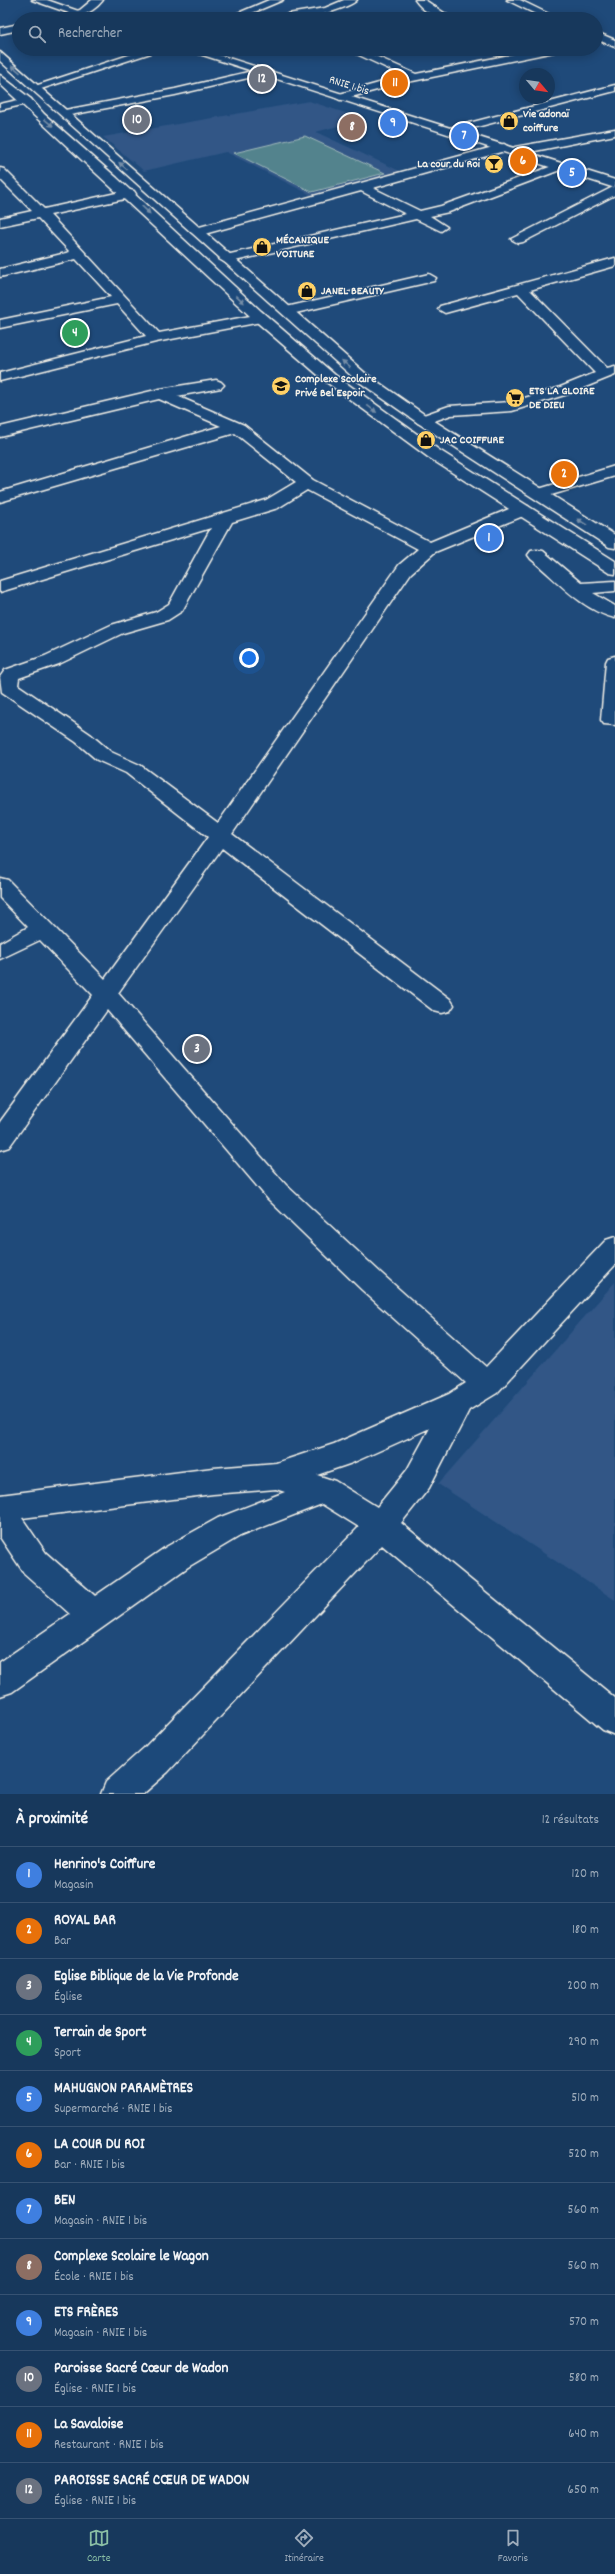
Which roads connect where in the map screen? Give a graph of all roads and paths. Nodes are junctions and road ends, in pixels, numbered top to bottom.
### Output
1 (37, 0) edge
2 (98, 0) edge
3 (278, 0) edge
4 (352, 0) edge
5 (420, 0) edge
6 (512, 0) edge
7 (545, 3) dead end
8 (525, 6) junction
9 (254, 11) junction
10 (74, 12) edge
11 (83, 12) edge
12 (251, 12) edge
13 (260, 12) edge
14 (322, 12) edge
15 (435, 12) edge
16 (538, 12) edge
17 (12, 28) edge
18 (0, 31) edge
19 (615, 35) edge
20 (603, 36) edge
21 (603, 39) edge
22 (615, 44) edge
23 (0, 55) edge
24 (138, 56) edge
25 (211, 56) edge
26 (367, 56) edge
27 (521, 56) edge
28 (261, 72) junction
29 (414, 77) junction
30 (0, 78) edge
31 (37, 87) junction
32 (615, 88) edge
33 (340, 97) junction
34 (27, 101) junction
35 (1, 107) edge
36 (65, 113) junction
37 (450, 131) junction
38 (615, 132) edge
39 (509, 150) junction
40 (562, 167) junction
41 (0, 172) edge
42 (615, 184) edge
43 (363, 187) junction
44 (615, 190) edge
45 (130, 194) junction
46 (40, 212) junction
47 (418, 215) junction
48 (0, 222) edge
49 (442, 227) dead end
50 (197, 232) junction
51 (518, 239) dead end
52 (82, 257) junction
53 (226, 259) junction
54 (615, 262) edge
55 (0, 273) edge
56 (429, 278) dead end
57 (522, 288) junction
58 (121, 298) junction
59 (445, 309) dead end
60 (287, 312) junction
61 (261, 318) junction
62 (0, 324) edge
63 (156, 338) junction
64 (610, 372) edge
65 (0, 377) edge
66 (216, 385) dead end
67 (160, 394) junction
68 (423, 420) junction
69 (220, 426) junction
70 (0, 432) edge
71 (615, 471) edge
72 (307, 483) junction
73 (538, 494) junction
74 (0, 497) edge
75 (522, 510) junction
76 (226, 517) junction
77 (615, 542) edge
78 (429, 548) junction
79 (537, 555) dead end
80 (615, 569) edge
81 (615, 586) edge
82 (0, 587) edge
83 (574, 589) junction
84 (615, 613) edge
85 (615, 662) edge
86 (610, 720) dead end
87 (219, 837) junction
88 (0, 885) edge
89 (43, 929) junction
90 (0, 952) edge
91 (105, 992) junction
92 (442, 1005) dead end
93 (0, 1141) edge
94 (615, 1247) edge
95 (487, 1385) junction
96 (459, 1402) junction
97 (276, 1476) junction
98 (324, 1490) junction
99 (0, 1508) edge
100 (0, 1512) edge
101 (381, 1525) junction
102 (95, 1616) junction
103 (0, 1681) edge
104 (615, 1719) edge
105 (118, 1794) edge

1 - 10 street
2 - 11 street
3 - 9 street
4 - 14 street
5 - 15 street
6 - 8 street
7 - 8 street
8 - 16 street
9 - 12 street
9 - 13 street
17 - 18 street
19 - 20 street
21 - 22 street
31 -> 23 street
24 - 31 street
25 - 28 street, RNIE 1 bis
26 - 29 street
27 - 29 street
28 - 33 street, RNIE 1 bis
28 - 36 street
29 - 33 street
30 - 34 street
31 - 36 street
32 - 37 street
33 - 37 street, RNIE 1 bis
34 - 35 street
34 -> 45 street
50 -> 36 street
37 - 39 street, RNIE 1 bis
38 - 39 street
39 - 40 street, RNIE 1 bis
39 - 43 street
40 - 42 street, RNIE 1 bis
40 - 47 street
41 - 46 street
43 - 47 street
43 - 50 street
44 - 51 street
45 - 46 street
45 -> 61 street
46 - 48 street
46 - 52 street
47 - 49 street
47 - 53 street
50 - 53 street
52 - 55 street
52 - 58 street
53 - 60 street
54 - 57 street
56 - 60 street
57 - 59 street
57 - 64 street
58 - 62 street
58 - 63 street
68 -> 60 street
61 - 63 street
61 -> 75 street
63 - 65 street
64 - 68 street
66 - 67 street
67 - 69 street
67 - 70 street
68 - 73 street
69 - 72 street
69 - 74 street
71 - 73 street
72 - 76 street
72 - 78 street
77 -> 73 street
75 - 78 street
75 - 80 street
76 - 82 street
76 - 87 street
78 - 87 street
79 - 83 street
81 - 83 street
83 - 84 street
85 - 86 street
87 - 91 street
87 - 92 street
88 - 89 street
89 - 90 street
89 - 91 street
91 - 93 street
91 - 95 street
94 - 95 street
95 - 96 street
96 - 97 street
96 - 101 street
97 - 98 street
97 - 99 street
98 - 101 street
98 - 102 street
100 - 102 street
101 - 104 street
101 - 105 street
102 - 103 street

